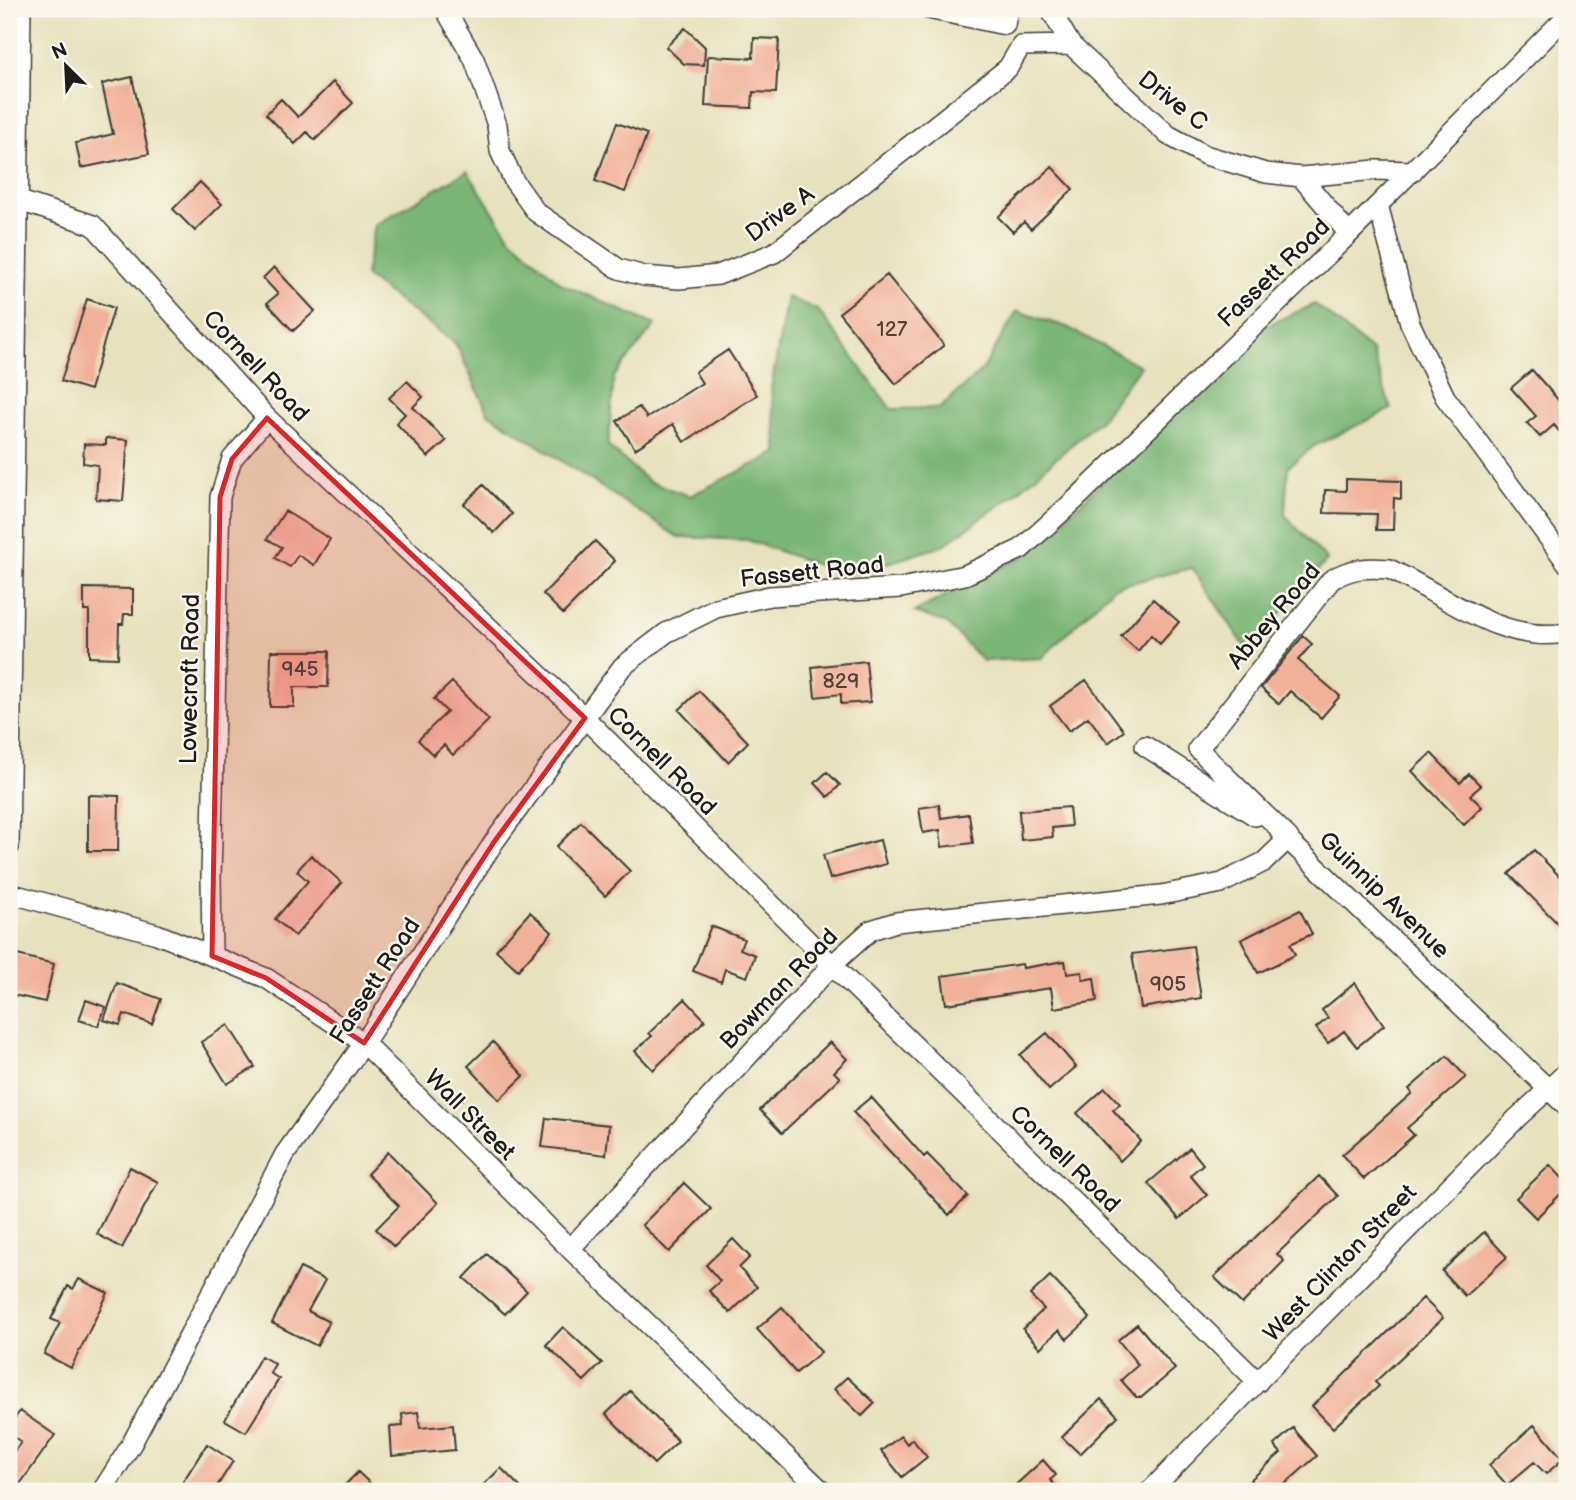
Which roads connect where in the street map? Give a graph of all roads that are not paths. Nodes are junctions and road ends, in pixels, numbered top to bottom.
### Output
1 (21, 9) edge
2 (445, 9) edge
3 (928, 9) edge
4 (1050, 9) edge
5 (1567, 16) edge
6 (1007, 17) edge
7 (1071, 45) junction
8 (1021, 46) junction
9 (1413, 171) junction
10 (1301, 177) junction
11 (17, 200) junction
12 (1378, 205) junction
13 (1349, 234) junction
14 (267, 418) junction
15 (1566, 557) edge
16 (1567, 633) edge
17 (585, 718) junction
18 (1145, 746) dead end
19 (1289, 838) junction
20 (9, 847) edge
21 (9, 893) edge
22 (212, 956) junction
23 (832, 965) junction
24 (364, 1043) junction
25 (1567, 1072) edge
26 (1550, 1090) junction
27 (1567, 1107) edge
28 (570, 1249) junction
29 (1258, 1382) junction
30 (102, 1491) edge
31 (822, 1491) edge
32 (1150, 1491) edge

1 - 11 street
2 - 8 street, Drive A
3 - 6 street
4 - 7 street, Drive C
5 - 9 street, Fassett Road
6 - 8 street
7 - 8 street
7 - 10 street, Drive C
9 - 10 street, Drive C
9 - 12 street, Fassett Road
10 - 13 street
11 - 14 street, Cornell Road
11 - 20 street
12 - 13 street, Fassett Road
12 - 15 street
13 - 17 street, Fassett Road
14 - 17 street, Cornell Road
14 - 22 street, Lowecroft Road
16 - 19 street, Abbey Road
17 - 23 street, Cornell Road
17 - 24 street, Fassett Road
18 - 19 street, Guinnip Avenue
19 - 23 street, Bowman Road
19 - 26 street, Guinnip Avenue
21 - 22 street, Wall Street
22 - 24 street, Wall Street
23 - 28 street, Bowman Road
23 - 29 street, Cornell Road
24 - 28 street, Wall Street
24 - 30 street, Fassett Road
25 - 26 street, West Clinton Street
26 - 27 street, Guinnip Avenue
26 - 29 street, West Clinton Street
28 - 31 street, Wall Street
29 - 32 street, West Clinton Street

